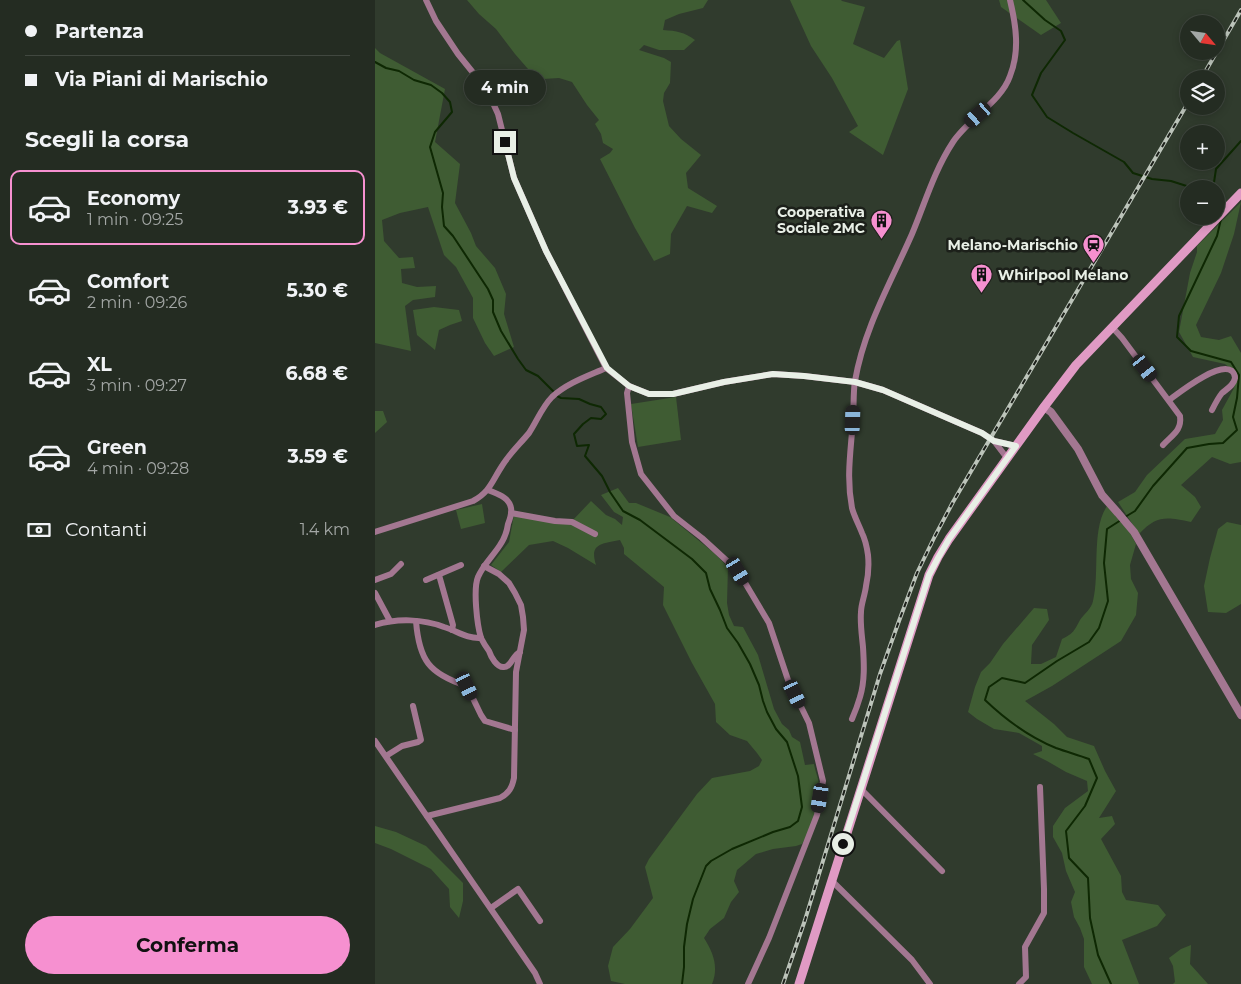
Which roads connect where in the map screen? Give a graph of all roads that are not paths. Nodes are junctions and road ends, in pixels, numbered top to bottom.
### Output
1 (426, 0) edge
2 (1010, 0) edge
3 (1241, 193) edge
4 (1112, 327) junction
5 (607, 368) junction
6 (855, 382) junction
7 (629, 386) junction
8 (1169, 400) junction
9 (1044, 407) junction
10 (1212, 410) dead end
11 (994, 441) junction
12 (1163, 445) dead end
13 (1016, 446) junction
14 (1007, 458) junction
15 (488, 490) junction
16 (511, 513) junction
17 (375, 532) edge
18 (595, 534) dead end
19 (401, 564) dead end
20 (461, 565) dead end
21 (484, 566) junction
22 (439, 575) junction
23 (375, 580) edge
24 (426, 580) dead end
25 (375, 593) edge
26 (390, 621) junction
27 (416, 621) junction
28 (375, 625) edge
29 (452, 630) junction
30 (481, 638) junction
31 (520, 652) junction
32 (413, 706) dead end
33 (1241, 715) edge
34 (852, 719) dead end
35 (515, 730) junction
36 (375, 741) edge
37 (385, 756) junction
38 (1040, 787) dead end
39 (861, 789) junction
40 (427, 816) junction
41 (942, 870) dead end
42 (832, 881) junction
43 (491, 908) junction
44 (540, 921) dead end
45 (540, 984) edge
46 (748, 984) edge
47 (799, 984) edge
48 (930, 984) edge
49 (1019, 984) edge

1 - 5 street
2 - 6 street
3 - 4 main road
4 - 8 street
4 - 9 main road
5 - 7 street
5 - 15 street
6 - 7 street
6 - 11 street
6 - 34 street
7 - 46 street
8 - 10 street
8 - 12 street
9 - 13 main road
9 - 33 street
11 - 13 street
11 - 14 street
13 - 14 main road
14 - 39 main road
15 - 16 street
15 - 17 street
16 - 18 street
16 - 21 street
19 - 23 street
20 - 22 street
21 - 30 street
21 - 31 street
22 - 24 street
22 - 29 street
25 - 26 street
26 - 27 street
26 - 28 street
27 - 29 street
27 - 35 street
29 - 30 street
30 - 31 street
31 - 35 street
32 - 37 street
35 - 40 street
36 - 37 street
37 - 40 street
38 - 49 street
39 - 41 street
39 - 42 main road
40 - 43 street
42 - 47 main road
42 - 48 street
43 - 44 street
43 - 45 street

